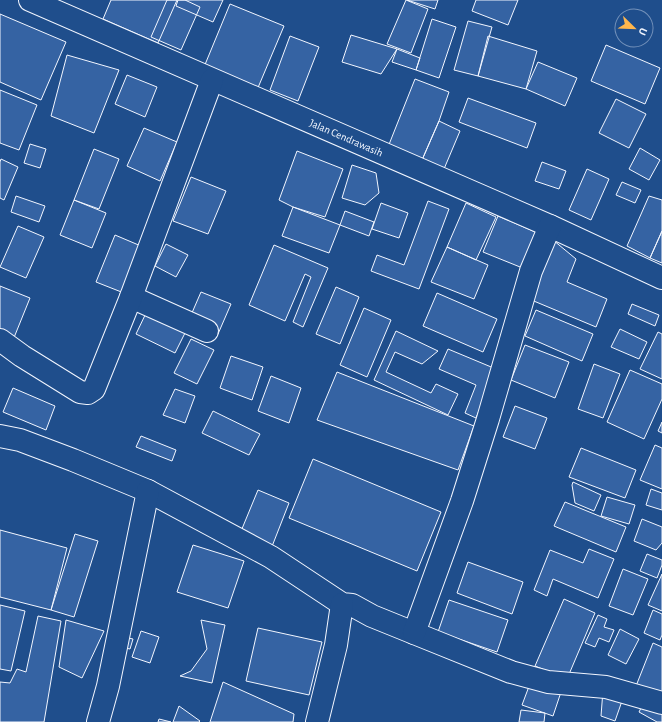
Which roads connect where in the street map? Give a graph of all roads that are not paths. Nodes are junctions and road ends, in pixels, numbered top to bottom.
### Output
1 (30, 0) edge
2 (212, 80) junction
3 (550, 226) junction
4 (662, 278) edge
5 (131, 297) junction
6 (206, 331) dead end
7 (0, 340) edge
8 (0, 436) edge
9 (148, 491) junction
10 (342, 604) junction
11 (414, 634) junction
12 (662, 703) edge
13 (98, 722) edge
14 (317, 722) edge

1 - 2 street, Jalan Cendrawasih
2 - 3 street, Jalan Cendrawasih
2 - 5 street
3 - 4 street, Jalan Cendrawasih
3 - 11 street
5 - 6 street
5 - 7 street
8 - 9 street
9 - 10 street
9 - 13 street
10 - 11 street
10 - 14 street
11 - 12 street

